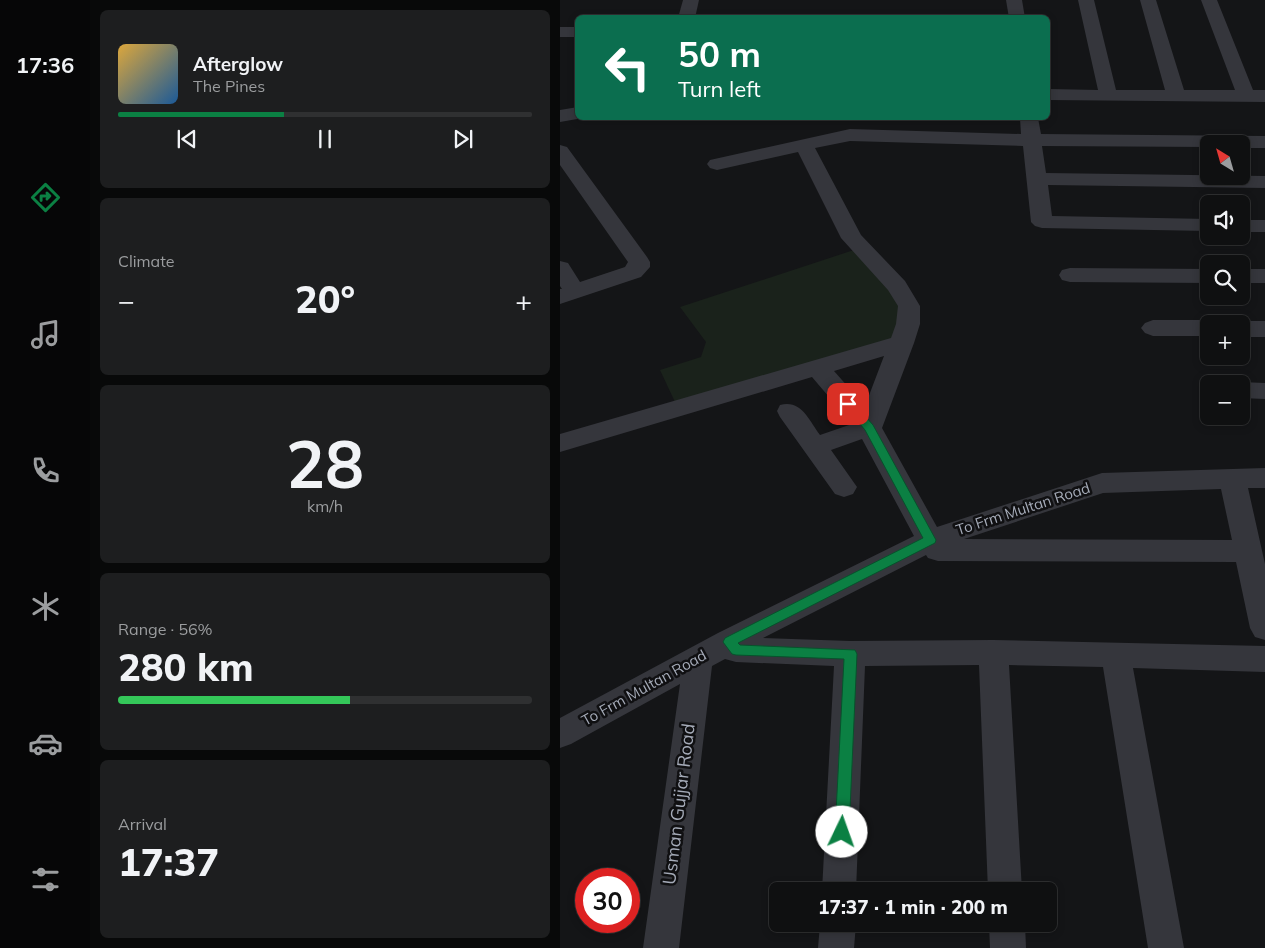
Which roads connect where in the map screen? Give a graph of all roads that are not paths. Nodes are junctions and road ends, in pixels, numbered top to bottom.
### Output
1 (691, 0) edge
2 (1014, 0) edge
3 (1086, 0) edge
4 (1148, 0) edge
5 (1209, 0) edge
6 (687, 15) edge
7 (1016, 15) edge
8 (560, 32) edge
9 (575, 32) edge
10 (1050, 95) edge
11 (1108, 95) junction
12 (1176, 95) junction
13 (1246, 95) junction
14 (1265, 96) edge
15 (575, 114) edge
16 (560, 116) edge
17 (839, 120) edge
18 (1029, 120) edge
19 (850, 135) junction
20 (1032, 140) junction
21 (1265, 142) edge
22 (804, 145) junction
23 (563, 160) edge
24 (717, 164) dead end
25 (1036, 179) junction
26 (1265, 182) edge
27 (1200, 225) edge
28 (1250, 226) edge
29 (1265, 226) edge
30 (560, 268) edge
31 (1070, 275) dead end
32 (1200, 276) edge
33 (1250, 276) edge
34 (1265, 276) edge
35 (567, 295) edge
36 (1153, 328) dead end
37 (1200, 328) edge
38 (1250, 329) edge
39 (1265, 329) edge
40 (902, 343) junction
41 (817, 367) junction
42 (1250, 390) edge
43 (1265, 391) edge
44 (789, 411) dead end
45 (869, 428) junction
46 (560, 443) edge
47 (814, 446) junction
48 (1232, 478) junction
49 (1265, 478) edge
50 (844, 487) dead end
51 (930, 540) junction
52 (1248, 551) junction
53 (1265, 628) edge
54 (729, 642) junction
55 (993, 652) junction
56 (850, 654) junction
57 (1116, 655) junction
58 (698, 659) junction
59 (1265, 659) edge
60 (560, 734) edge
61 (839, 882) edge
62 (1006, 882) edge
63 (837, 932) edge
64 (1007, 932) edge
65 (661, 948) edge
66 (836, 948) edge
67 (1008, 948) edge
68 (1166, 948) edge

1 - 6 street
2 - 7 street
3 - 11 street
4 - 12 street
5 - 13 street
8 - 9 street
10 - 11 street
11 - 12 street
12 - 13 street
13 - 14 street
15 - 16 street
17 - 19 street
18 - 20 street
19 - 20 street
19 - 22 street
20 - 21 street
20 - 25 street
22 - 24 street
22 - 40 street
23 - 35 street
25 - 26 street
25 - 27 street
28 - 29 street
30 - 35 street
31 - 32 street
33 - 34 street
36 - 37 street
38 - 39 street
40 - 41 street
40 - 45 street
41 - 45 street
41 - 46 street
42 - 43 street
44 - 47 street
45 - 47 street
45 - 51 street
47 - 50 street
48 - 49 street, To Frm Multan Road
48 - 51 street, To Frm Multan Road
48 - 52 street
51 - 52 street
51 - 54 street, To Frm Multan Road
52 - 53 street
54 - 56 street
54 - 58 street, To Frm Multan Road
55 - 56 street
55 - 57 street
55 - 62 street
56 - 61 street
57 - 59 street
57 - 68 street
58 - 60 street, To Frm Multan Road
58 - 65 street, Usman Gujjar Road
63 - 66 street
64 - 67 street

